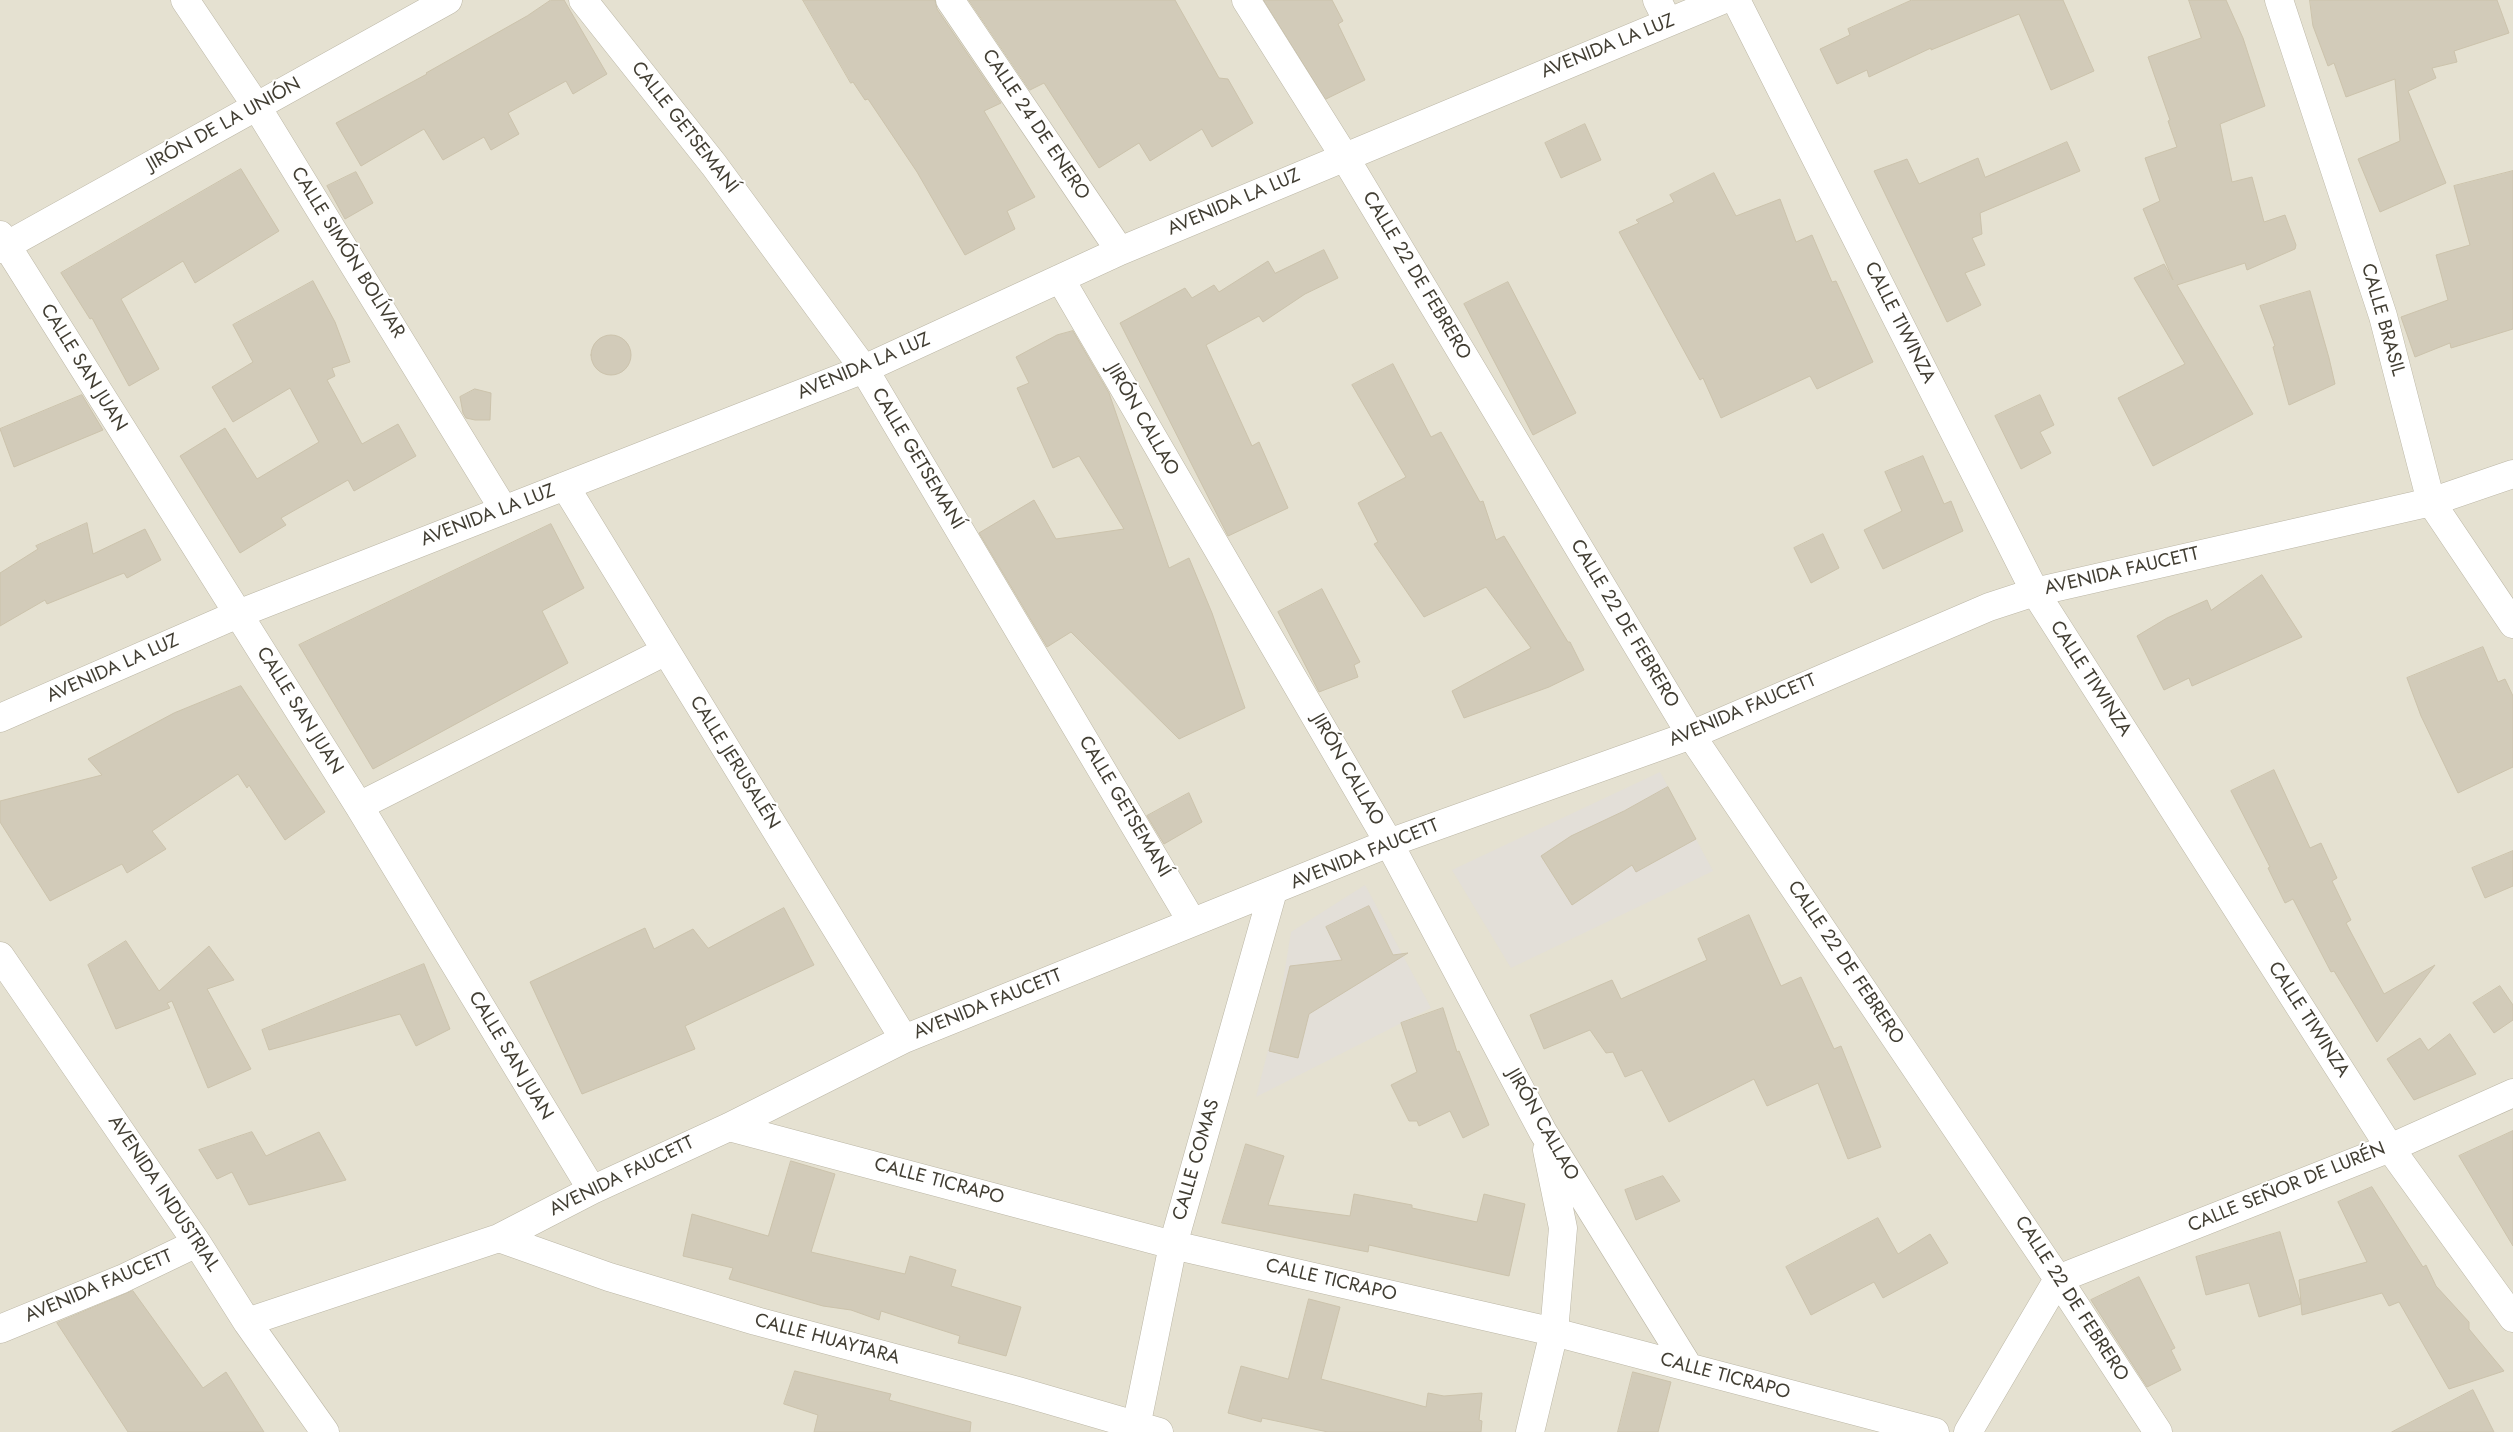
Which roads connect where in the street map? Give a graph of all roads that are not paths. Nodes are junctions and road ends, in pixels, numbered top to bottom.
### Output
1 (185, 0) edge
2 (448, 0) edge
3 (583, 0) edge
4 (950, 0) edge
5 (1246, 0) edge
6 (1722, 0) edge
7 (1736, 0) edge
8 (2279, 0) edge
9 (1662, 11) edge
10 (257, 107) junction
11 (1344, 156) junction
12 (2, 243) edge
13 (1120, 251) junction
14 (1061, 280) junction
15 (864, 369) junction
16 (2513, 474) edge
17 (565, 486) junction
18 (2431, 502) junction
19 (504, 510) junction
20 (2035, 592) junction
21 (238, 614) junction
22 (2513, 624) edge
23 (666, 651) junction
24 (0, 718) edge
25 (1691, 735) junction
26 (359, 806) junction
27 (1389, 843) junction
28 (1273, 891) junction
29 (1192, 922) junction
30 (0, 956) edge
31 (904, 1039) junction
32 (2513, 1093) edge
33 (729, 1127) junction
34 (1543, 1132) junction
35 (2390, 1148) junction
36 (592, 1190) junction
37 (498, 1238) junction
38 (197, 1243) junction
39 (1173, 1245) junction
40 (2058, 1279) junction
41 (2513, 1318) edge
42 (247, 1322) junction
43 (0, 1329) edge
44 (1554, 1332) junction
45 (1688, 1366) junction
46 (1144, 1430) edge
47 (325, 1432) edge
48 (1530, 1432) edge
49 (1935, 1432) edge
50 (1968, 1432) edge
51 (2158, 1432) edge

1 - 10 street, CALLE SIMÓN BOLÍVAR
2 - 10 street, JIRÓN DE LA UNIÓN
3 - 15 street, CALLE GETSEMANÍ
4 - 13 street, CALLE 24 DE ENERO
5 - 11 street, CALLE 22 DE FEBRERO
6 - 9 street, AVENIDA LA LUZ
7 - 20 street, CALLE TIWINZA
8 - 18 street, CALLE BRASIL
9 - 11 street, AVENIDA LA LUZ
10 - 12 street, JIRÓN DE LA UNIÓN
10 - 19 street, CALLE SIMÓN BOLÍVAR
11 - 13 street, AVENIDA LA LUZ
11 - 25 street, CALLE 22 DE FEBRERO
12 - 21 street, CALLE SAN JUAN
13 - 14 street, AVENIDA LA LUZ
14 - 15 street, AVENIDA LA LUZ
14 - 27 street, JIRÓN CALLAO
15 - 17 street, AVENIDA LA LUZ
15 - 29 street, CALLE GETSEMANÍ
16 - 18 street, AVENIDA FAUCETT
17 - 19 street, AVENIDA LA LUZ
17 - 23 street, CALLE JERUSALÉN
18 - 20 street, AVENIDA FAUCETT
18 - 22 street, CALLE BRASIL
19 - 21 street, AVENIDA LA LUZ
20 - 25 street, AVENIDA FAUCETT
20 - 35 street, CALLE TIWINZA
21 - 24 street, AVENIDA LA LUZ
21 - 26 street, CALLE SAN JUAN
23 - 26 street
23 - 31 street, CALLE JERUSALÉN
25 - 27 street, AVENIDA FAUCETT
25 - 40 street, CALLE 22 DE FEBRERO
26 - 36 street, CALLE SAN JUAN
27 - 28 street, AVENIDA FAUCETT
27 - 34 street, JIRÓN CALLAO
28 - 29 street, AVENIDA FAUCETT
28 - 39 street, CALLE COMAS
29 - 31 street, AVENIDA FAUCETT
30 - 38 street, AVENIDA INDUSTRIAL
31 - 33 street, AVENIDA FAUCETT
32 - 35 street, CALLE SEÑOR DE LURÉN
33 - 36 street, AVENIDA FAUCETT
33 - 39 street, CALLE TICRAPO
34 - 44 street
34 - 45 street, JIRÓN CALLAO
35 - 40 street, CALLE SEÑOR DE LURÉN
35 - 41 street, CALLE TIWINZA
36 - 37 street, AVENIDA FAUCETT
37 - 42 street, AVENIDA FAUCETT
37 - 46 street, CALLE HUAYTARA
38 - 42 street, AVENIDA INDUSTRIAL
38 - 43 street, AVENIDA FAUCETT
39 - 44 street, CALLE TICRAPO
39 - 46 street, CALLE COMAS
40 - 50 street
40 - 51 street, CALLE 22 DE FEBRERO
42 - 47 street, AVENIDA INDUSTRIAL
44 - 45 street, CALLE TICRAPO
44 - 48 street
45 - 49 street, CALLE TICRAPO

